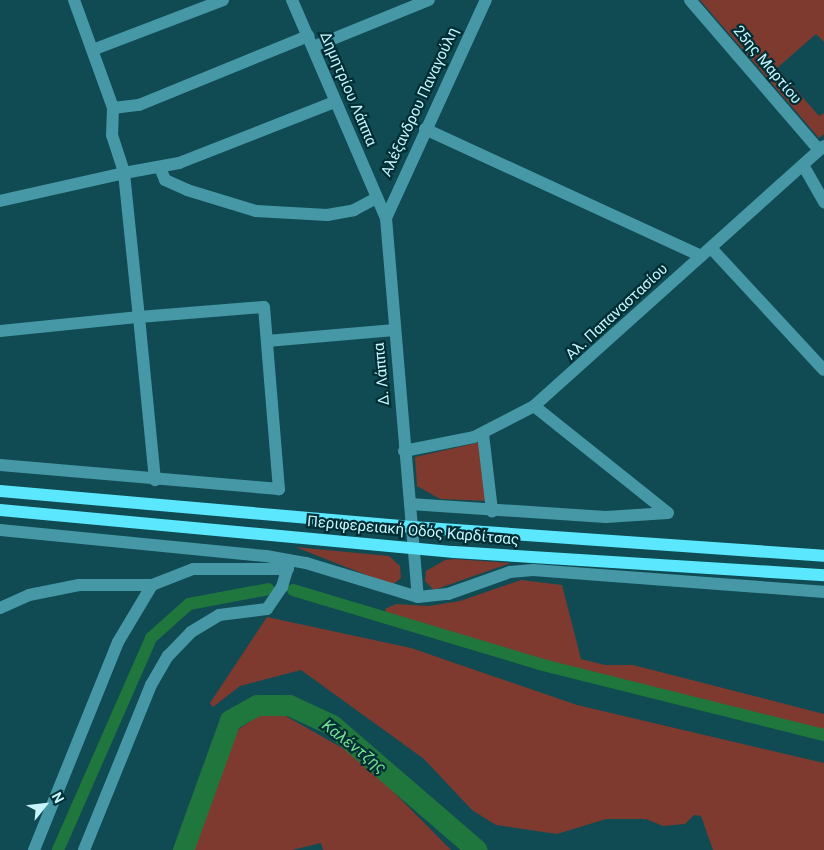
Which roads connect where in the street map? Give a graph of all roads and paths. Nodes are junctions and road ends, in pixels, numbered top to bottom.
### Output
1 (74, 0) edge
2 (223, 0) edge
3 (292, 0) edge
4 (429, 0) edge
5 (486, 0) edge
6 (690, 0) edge
7 (310, 42) junction
8 (95, 49) junction
9 (335, 102) junction
10 (113, 108) junction
11 (425, 129) junction
12 (821, 148) edge
13 (802, 165) junction
14 (160, 168) junction
15 (124, 173) junction
16 (377, 198) junction
17 (0, 201) edge
18 (824, 202) edge
19 (386, 218) junction
20 (711, 248) junction
21 (701, 256) junction
22 (139, 317) junction
23 (395, 330) junction
24 (0, 331) edge
25 (267, 341) junction
26 (824, 370) edge
27 (534, 406) junction
28 (483, 434) junction
29 (404, 451) junction
30 (0, 465) edge
31 (155, 480) junction
32 (0, 491) edge
33 (410, 504) junction
34 (0, 510) edge
35 (492, 511) junction
36 (412, 527) junction
37 (0, 530) edge
38 (414, 549) junction
39 (824, 556) edge
40 (288, 564) junction
41 (824, 575) edge
42 (152, 585) junction
43 (824, 592) edge
44 (418, 597) junction
45 (0, 608) edge
46 (34, 850) edge
47 (84, 850) edge

1 - 8 street
2 - 8 street
3 - 7 street, Δημητρίου Λάππα
4 - 7 street
5 - 11 street, Αλέξανδρου Παναγούλη
6 - 12 street, 25ης Μαρτίου
7 - 9 street, Δημητρίου Λάππα
7 - 10 street
8 - 10 street
9 - 14 street
9 - 16 street, Δημητρίου Λάππα
10 - 15 street
11 - 19 street, Αλέξανδρου Παναγούλη
11 - 21 street
12 - 13 street, Αλ. Παπαναστασίου
13 - 18 street
13 - 20 street, Αλ. Παπαναστασίου
14 - 15 street
14 - 16 street
15 - 17 street
15 - 22 street
16 - 19 street, Δημητρίου Λάππα
19 - 23 street, Δ. Λάππα
20 - 21 street, Αλ. Παπαναστασίου
20 - 26 street
21 - 27 street, Αλ. Παπαναστασίου
22 - 24 street
22 - 25 street
22 - 31 street
23 - 25 street
23 - 29 street, Δ. Λάππα
25 - 31 street
27 - 28 street, Αλ. Παπαναστασίου
27 - 35 street
28 - 29 street, Αλ. Παπαναστασίου
28 - 35 street
29 - 33 street, Δ. Λάππα
30 - 31 street
32 - 36 main road, Περιφερειακή Οδός Καρδίτσας
33 - 35 street
33 - 36 street, Δ. Λάππα
34 - 38 main road, Περιφερειακή Οδός Καρδίτσας
36 - 38 street, Δ. Λάππα
36 - 39 main road, Περιφερειακή Οδός Καρδίτσας
37 - 40 street
38 - 41 main road, Περιφερειακή Οδός Καρδίτσας
38 - 44 street, Δ. Λάππα
40 - 42 street
40 - 44 street
40 - 47 street
42 - 45 street
42 - 46 street
43 - 44 street

